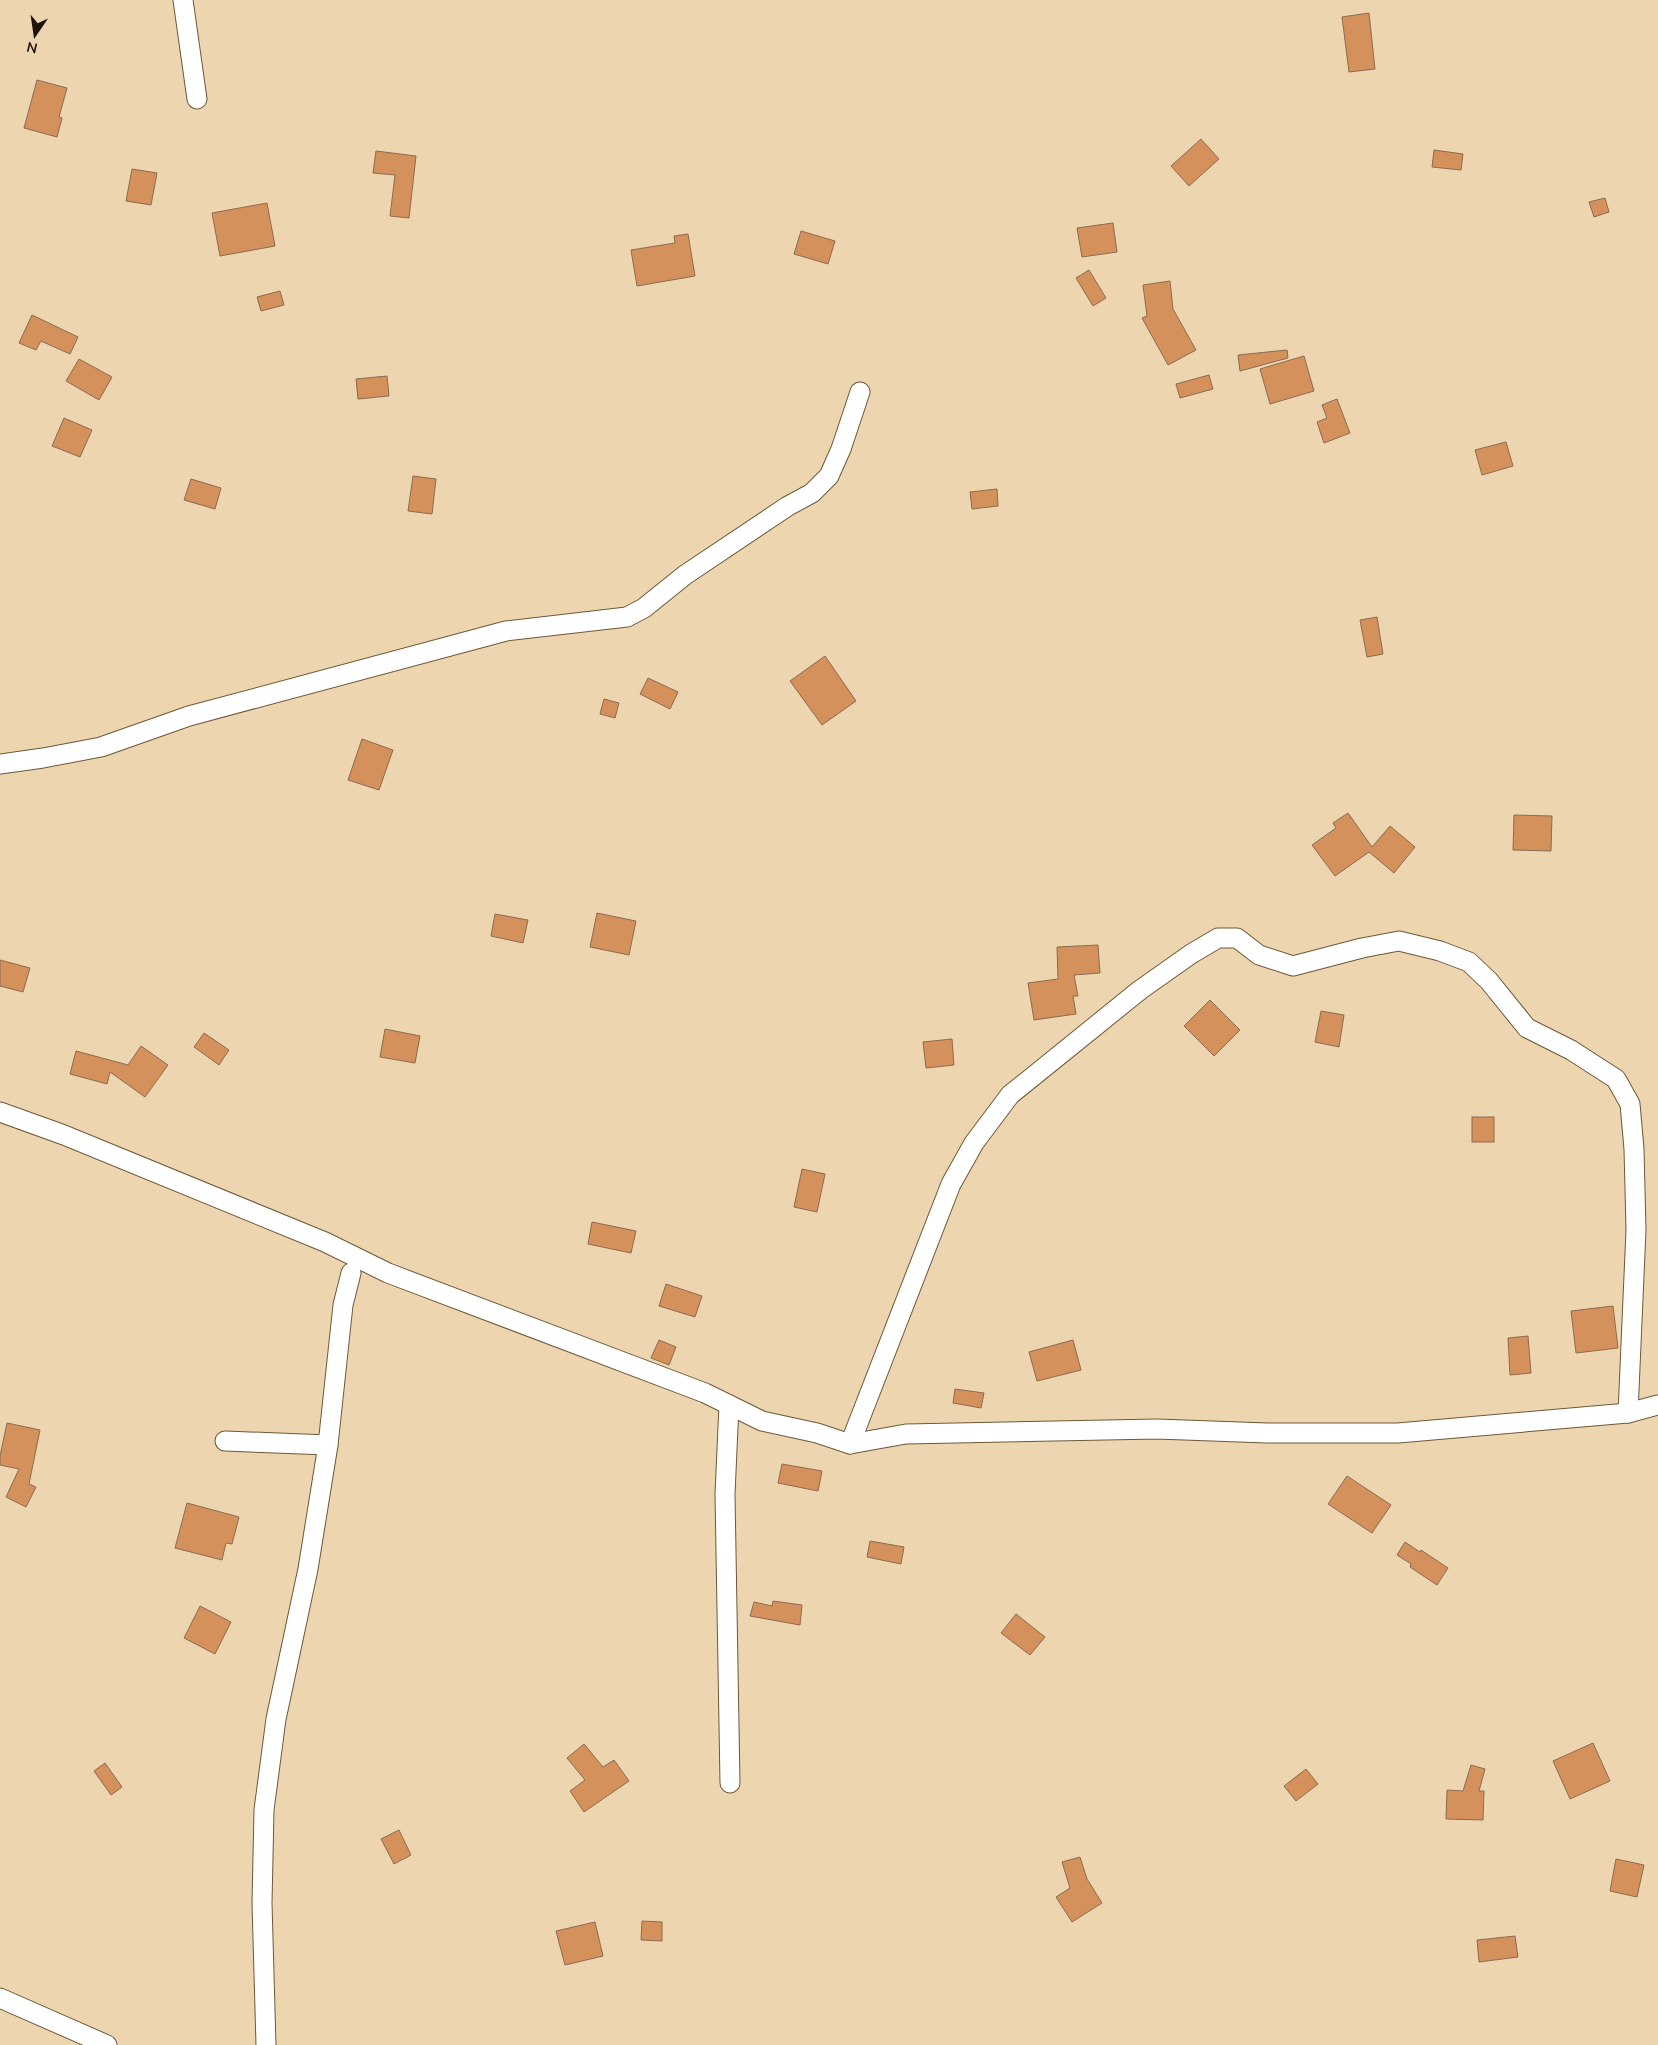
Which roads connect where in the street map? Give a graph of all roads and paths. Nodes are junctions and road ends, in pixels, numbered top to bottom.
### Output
1 (183, 0) edge
2 (197, 99) dead end
3 (860, 392) dead end
4 (0, 764) edge
5 (0, 1112) edge
6 (325, 1242) junction
7 (351, 1273) junction
8 (388, 1273) junction
9 (729, 1405) junction
10 (1658, 1405) edge
11 (1628, 1413) junction
12 (225, 1441) dead end
13 (850, 1444) junction
14 (328, 1445) junction
15 (730, 1783) dead end
16 (0, 1998) edge
17 (107, 2045) edge
18 (266, 2045) edge

1 - 2 street
3 - 4 street
5 - 6 street
6 - 7 street
6 - 8 street
7 - 8 street
7 - 14 street
8 - 9 street
9 - 13 street
9 - 15 street
10 - 11 street
11 - 13 street
11 - 13 street
12 - 14 street
14 - 18 street
16 - 17 street

